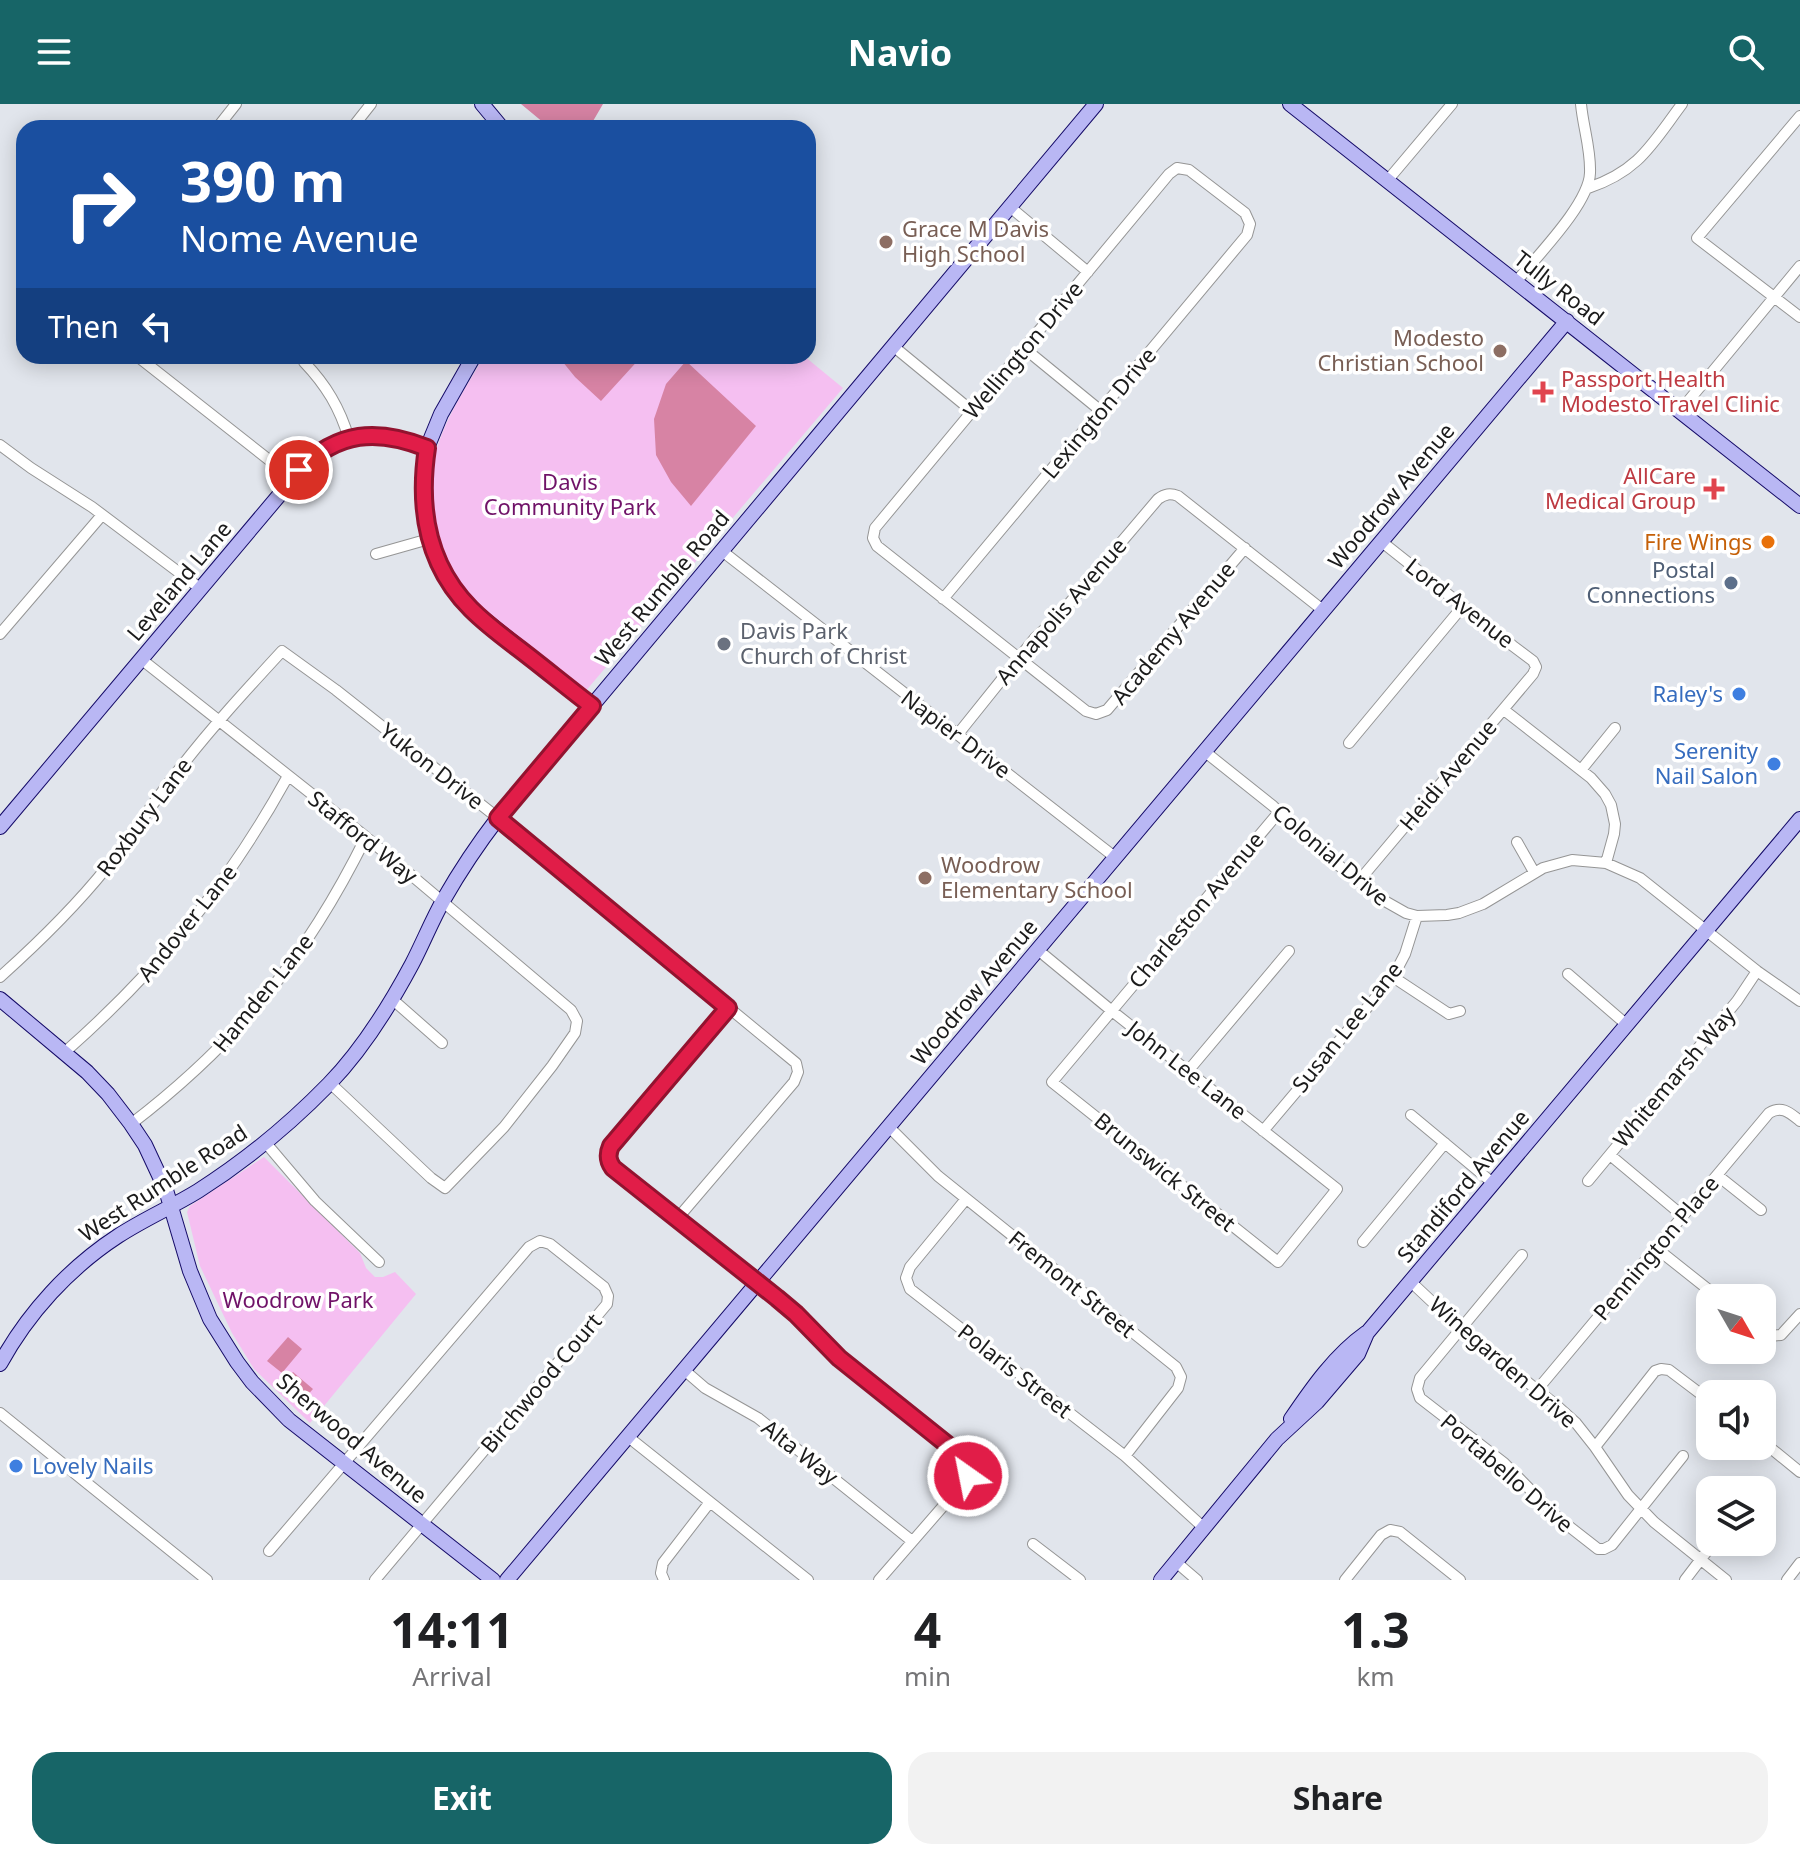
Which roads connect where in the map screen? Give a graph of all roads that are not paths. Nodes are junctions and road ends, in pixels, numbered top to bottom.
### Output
1 (236, 104) edge
2 (371, 104) edge
3 (482, 104) edge
4 (1096, 104) edge
5 (1290, 104) edge
6 (1452, 104) edge
7 (1581, 104) edge
8 (1682, 104) edge
9 (1800, 116) edge
10 (223, 120) edge
11 (358, 120) edge
12 (495, 120) edge
13 (1387, 181) junction
14 (1588, 188) junction
15 (1010, 207) junction
16 (1250, 224) joint
17 (1800, 266) edge
18 (1088, 272) junction
19 (1516, 282) junction
20 (1774, 296) junction
21 (1800, 317) edge
22 (1567, 321) junction
23 (893, 346) junction
24 (1024, 348) junction
25 (156, 364) edge
26 (306, 364) edge
27 (469, 364) edge
28 (972, 411) junction
29 (1101, 411) junction
30 (1680, 411) junction
31 (349, 439) junction
32 (0, 445) edge
33 (427, 448) junction
34 (292, 478) junction
35 (1800, 506) edge
36 (102, 515) junction
37 (429, 539) junction
38 (1382, 542) junction
39 (1245, 548) junction
40 (722, 551) junction
41 (376, 554) dead end
42 (201, 589) junction
43 (943, 599) junction
44 (1463, 606) junction
45 (1324, 611) junction
46 (0, 634) edge
47 (282, 651) joint
48 (1018, 658) junction
49 (141, 659) junction
50 (1536, 667) joint
51 (592, 706) junction
52 (1504, 710) junction
53 (219, 720) junction
54 (1615, 728) dead end
55 (958, 734) junction
56 (1349, 743) dead end
57 (1204, 751) junction
58 (1581, 770) junction
59 (288, 776) junction
60 (1279, 812) junction
61 (498, 818) junction
62 (1800, 819) edge
63 (0, 827) edge
64 (366, 837) junction
65 (1517, 842) dead end
66 (1116, 858) junction
67 (1606, 863) junction
68 (1534, 872) junction
69 (1358, 882) junction
70 (443, 901) junction
71 (1417, 916) junction
72 (1707, 931) junction
73 (1038, 950) junction
74 (1289, 951) dead end
75 (1757, 971) junction
76 (1568, 974) dead end
77 (0, 977) edge
78 (1393, 977) junction
79 (0, 999) edge
80 (392, 999) junction
81 (1800, 1001) edge
82 (728, 1008) junction
83 (1112, 1011) junction
84 (1460, 1011) dead end
85 (1627, 1025) junction
86 (442, 1043) dead end
87 (65, 1052) junction
88 (1188, 1071) junction
89 (1052, 1082) joint
90 (330, 1083) junction
91 (1411, 1115) dead end
92 (1800, 1121) edge
93 (131, 1124) junction
94 (889, 1127) junction
95 (1263, 1131) junction
96 (265, 1142) junction
97 (1445, 1143) junction
98 (1610, 1155) junction
99 (1717, 1175) junction
100 (1588, 1181) dead end
101 (1494, 1184) junction
102 (1337, 1189) joint
103 (966, 1199) junction
104 (173, 1206) junction
105 (1761, 1210) dead end
106 (1683, 1216) junction
107 (677, 1219) junction
108 (1363, 1242) dead end
109 (1656, 1248) junction
110 (1522, 1255) dead end
111 (379, 1262) dead end
112 (1411, 1282) junction
113 (758, 1283) junction
114 (1701, 1284) edge
115 (1800, 1314) edge
116 (1461, 1329) junction
117 (1776, 1337) edge
118 (0, 1364) edge
119 (683, 1369) junction
120 (1537, 1390) junction
121 (1696, 1391) edge
122 (0, 1413) edge
123 (627, 1436) junction
124 (1595, 1447) junction
125 (1776, 1452) edge
126 (1125, 1456) junction
127 (1683, 1456) dead end
128 (344, 1464) junction
129 (1800, 1472) edge
130 (710, 1502) junction
131 (1642, 1509) junction
132 (422, 1524) junction
133 (1204, 1528) junction
134 (912, 1541) junction
135 (1033, 1544) dead end
136 (269, 1551) dead end
137 (1704, 1556) edge
138 (1701, 1560) junction
139 (1176, 1562) junction
140 (1800, 1563) edge
141 (662, 1576) edge
142 (207, 1580) edge
143 (375, 1580) edge
144 (493, 1580) edge
145 (507, 1580) edge
146 (808, 1580) edge
147 (879, 1580) edge
148 (1080, 1580) edge
149 (1161, 1580) edge
150 (1197, 1580) edge
151 (1345, 1580) edge
152 (1460, 1580) edge
153 (1685, 1580) edge
154 (1726, 1580) edge
155 (1787, 1580) edge

1 - 10 street
2 - 11 street
3 - 12 street
4 - 15 street, West Rumble Road
5 - 13 street, Tully Road
6 - 13 street
7 - 14 street
8 - 14 street
9 - 20 street
13 - 19 street, Tully Road
14 - 19 street
15 - 18 street
15 - 23 street, West Rumble Road
16 - 18 street, Wellington Drive
16 - 29 street, Lexington Drive
17 - 20 street
18 - 24 street, Wellington Drive
19 - 22 street, Tully Road
20 - 21 street
20 - 30 street
22 - 30 street, Tully Road
22 - 38 street, Woodrow Avenue
23 - 28 street
23 - 40 street, West Rumble Road
24 - 28 street, Wellington Drive
24 - 29 street
25 - 34 street
26 - 31 street
27 - 33 street
28 - 43 street, Wellington Drive
29 - 43 street, Lexington Drive
30 - 35 street, Tully Road
31 - 33 street, Leveland Lane
31 - 34 street, Leveland Lane
32 - 36 street
33 - 37 street
34 - 42 street, Leveland Lane
36 - 42 street
36 - 46 street
37 - 41 street
37 - 51 street
38 - 44 street, Lord Avenue
38 - 45 street, Woodrow Avenue
39 - 45 street
39 - 48 street, Annapolis Avenue
39 - 48 street, Academy Avenue
40 - 51 street, West Rumble Road
40 - 55 street, Napier Drive
42 - 49 street, Leveland Lane
43 - 48 street
44 - 50 street, Lord Avenue
44 - 56 street
45 - 57 street, Woodrow Avenue
47 - 53 street, Roxbury Lane
47 - 61 street, Yukon Drive
48 - 55 street, Annapolis Avenue
49 - 53 street, Stafford Way
49 - 63 street, Leveland Lane
50 - 52 street, Heidi Avenue
51 - 61 street, West Rumble Road
52 - 58 street
52 - 69 street, Heidi Avenue
53 - 59 street, Stafford Way
53 - 77 street, Roxbury Lane
54 - 58 street
55 - 66 street, Napier Drive
57 - 60 street, Colonial Drive
57 - 66 street, Woodrow Avenue
58 - 67 street
59 - 64 street, Stafford Way
59 - 87 street, Andover Lane
60 - 69 street, Colonial Drive
60 - 83 street, Charleston Avenue
61 - 70 street, West Rumble Road
61 - 82 street, Yukon Drive
62 - 72 street, Standiford Avenue
64 - 70 street, Stafford Way
64 - 93 street, Hamden Lane
65 - 68 street
66 - 73 street, Woodrow Avenue
67 - 68 street
67 - 72 street
68 - 71 street
69 - 71 street, Colonial Drive
70 - 80 street, West Rumble Road
70 - 90 street, Stafford Way
71 - 78 street, Susan Lee Lane
72 - 75 street
72 - 85 street, Standiford Avenue
73 - 83 street, John Lee Lane
73 - 94 street, Woodrow Avenue
74 - 88 street
75 - 81 street
75 - 98 street, Whitemarsh Way
76 - 85 street
78 - 84 street
78 - 95 street, Susan Lee Lane
79 - 87 street, Sherwood Avenue
80 - 86 street
80 - 90 street, West Rumble Road
82 - 107 street
82 - 107 street, Yukon Drive
83 - 88 street, John Lee Lane
83 - 89 street, Charleston Avenue
85 - 101 street, Standiford Avenue
87 - 93 street, Sherwood Avenue
88 - 95 street, John Lee Lane
89 - 102 street, Brunswick Street
90 - 96 street, West Rumble Road
91 - 97 street
92 - 99 street, Pennington Place
93 - 104 street, Sherwood Avenue
94 - 103 street, Fremont Street
94 - 113 street, Woodrow Avenue
95 - 102 street, John Lee Lane
96 - 104 street, West Rumble Road
96 - 111 street
97 - 101 street
97 - 108 street
98 - 100 street, Whitemarsh Way
98 - 106 street
99 - 105 street
99 - 106 street, Pennington Place
101 - 112 street, Standiford Avenue
103 - 126 street, Fremont Street
103 - 126 street, Polaris Street
104 - 118 street, West Rumble Road
104 - 128 street, Sherwood Avenue
106 - 109 street, Pennington Place
107 - 113 street
109 - 114 street
109 - 120 street, Pennington Place
110 - 116 street
112 - 116 street, Winegarden Drive
112 - 133 street, Standiford Avenue
113 - 119 street, Woodrow Avenue
113 - 134 street
115 - 117 street
116 - 120 street, Winegarden Drive
116 - 131 street, Portabello Drive
119 - 123 street, Woodrow Avenue
119 - 134 street, Alta Way
120 - 124 street, Winegarden Drive
121 - 124 street
122 - 142 street
123 - 130 street
123 - 145 street, Woodrow Avenue
124 - 131 street, Winegarden Drive
125 - 129 street
126 - 133 street, Polaris Street
127 - 131 street
128 - 132 street, Sherwood Avenue
128 - 132 street, Birchwood Court
128 - 136 street
130 - 141 street
130 - 146 street
131 - 138 street, Winegarden Drive
132 - 143 street, Birchwood Court
132 - 144 street, Sherwood Avenue
133 - 139 street, Standiford Avenue
134 - 147 street
135 - 148 street
137 - 138 street
138 - 153 street
138 - 154 street, Winegarden Drive
139 - 149 street, Standiford Avenue
139 - 150 street
140 - 155 street
151 - 152 street

